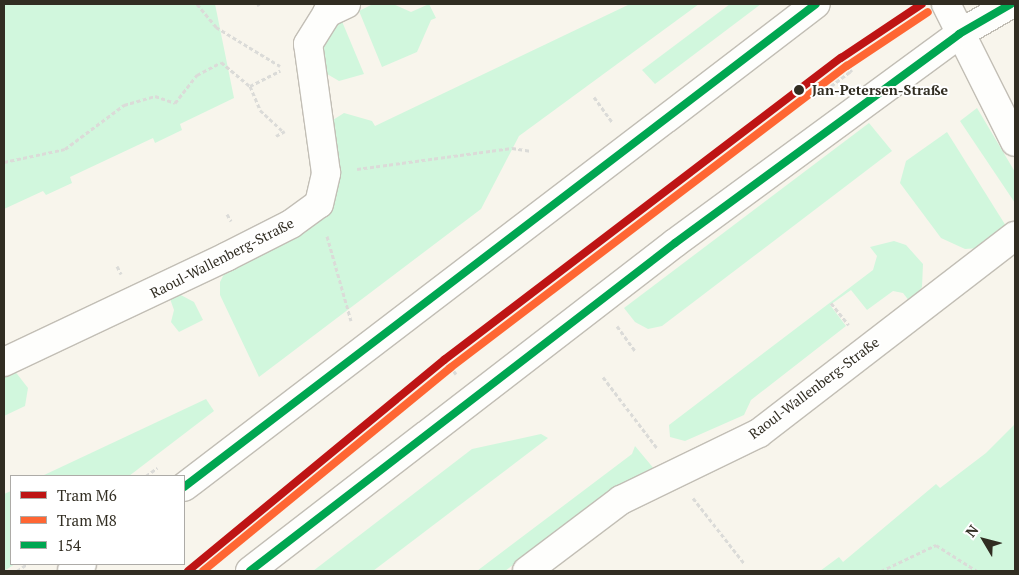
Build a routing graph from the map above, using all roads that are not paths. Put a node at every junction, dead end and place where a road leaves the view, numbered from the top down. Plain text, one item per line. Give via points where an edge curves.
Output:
1 (346, 4) edge
2 (816, 4) edge
3 (946, 4) edge
4 (1011, 4) edge
5 (959, 34) junction
6 (1015, 142) edge
7 (1015, 236) edge
8 (4, 362) edge
9 (185, 486) edge
10 (250, 571) edge
11 (527, 571) edge

1 - 8 main road, Raoul-Wallenberg-Straße via 328,13 308,44 326,173 319,204 291,224 226,257
2 - 9 main road
3 - 5 main road
4 - 5 main road
5 - 6 main road
5 - 10 main road via 676,243
7 - 11 main road, Raoul-Wallenberg-Straße via 759,434 621,500

